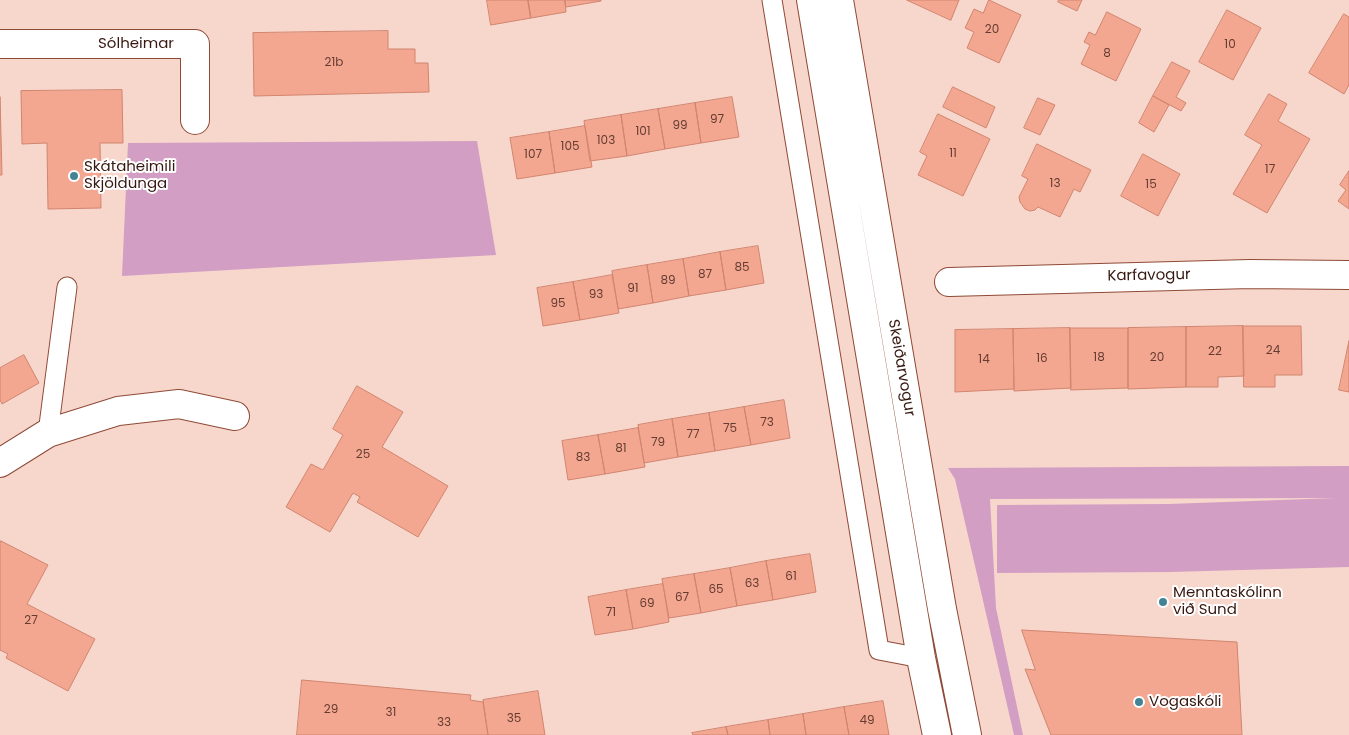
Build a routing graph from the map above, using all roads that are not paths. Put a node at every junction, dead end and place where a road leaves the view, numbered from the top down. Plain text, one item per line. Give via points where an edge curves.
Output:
1 (772, 0) edge
2 (811, 0) edge
3 (839, 0) edge
4 (0, 44) edge
5 (195, 120) dead end
6 (1349, 275) edge
7 (949, 282) dead end
8 (67, 287) dead end
9 (235, 416) dead end
10 (48, 433) junction
11 (0, 463) edge
12 (921, 658) junction
13 (937, 735) edge
14 (967, 735) edge

1 - 12 lane via 880,650
2 - 12 street, Skeiðarvogur
3 - 14 street, Skeiðarvogur via 942,609
4 - 5 street, Sólheimar via 195,44
6 - 7 street, Karfavogur via 1250,274
8 - 10 lane
9 - 10 street via 179,404 118,411
10 - 11 street
12 - 13 street, Skeiðarvogur

